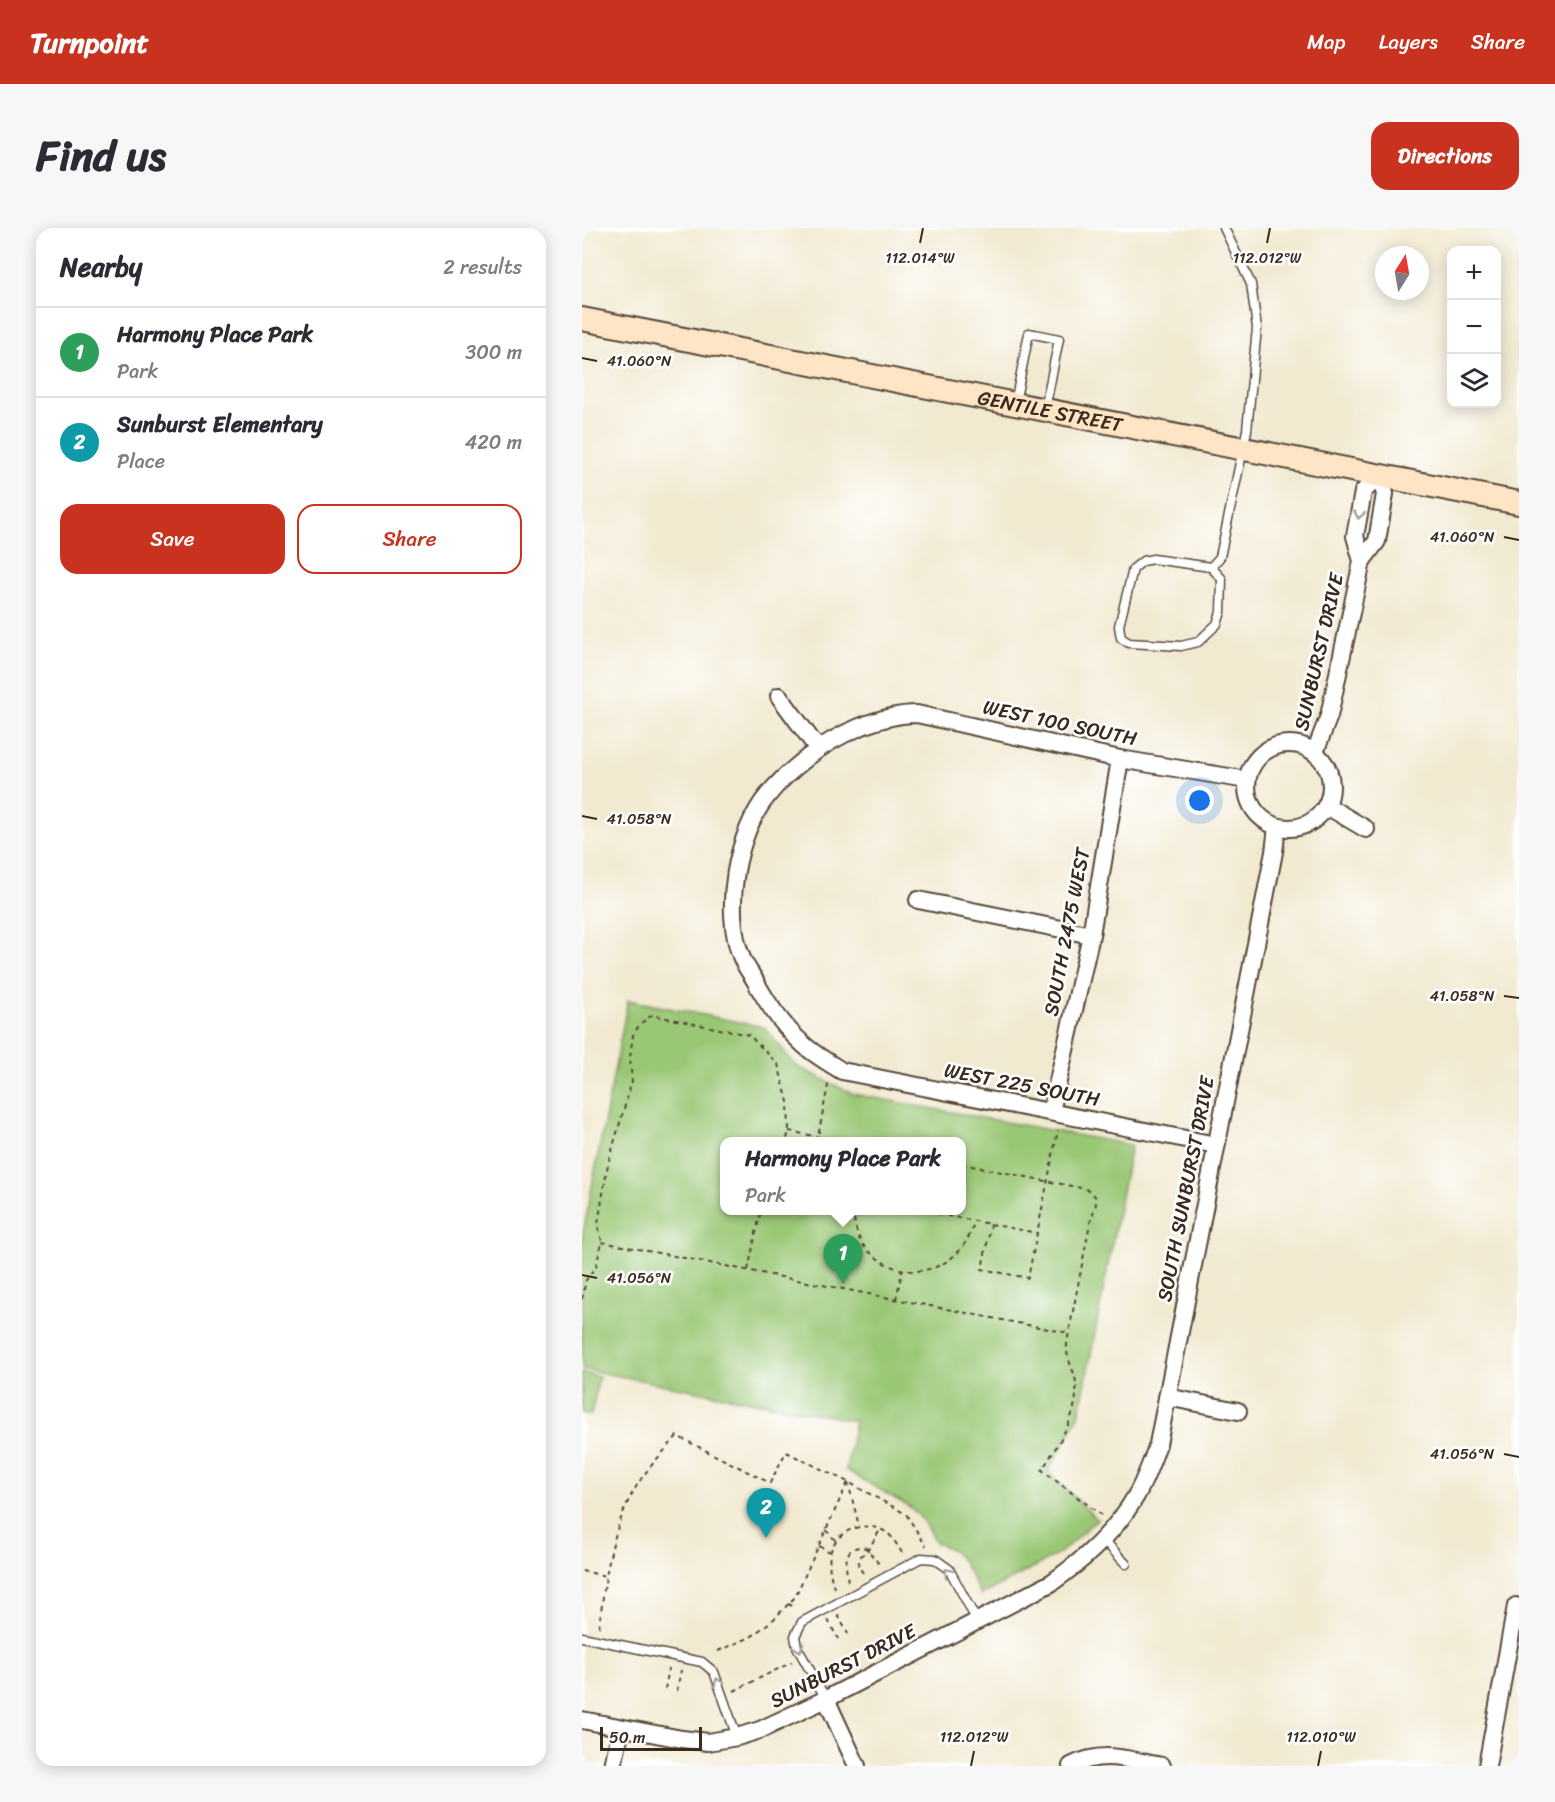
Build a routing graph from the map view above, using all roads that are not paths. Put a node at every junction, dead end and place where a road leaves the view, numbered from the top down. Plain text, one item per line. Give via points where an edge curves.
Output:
1 (1224, 228) edge
2 (582, 319) edge
3 (1015, 404) junction
4 (1044, 410) junction
5 (1243, 448) junction
6 (1378, 475) junction
7 (1519, 503) edge
8 (1211, 567) junction
9 (779, 696) dead end
10 (818, 749) junction
11 (1315, 752) junction
12 (1120, 759) junction
13 (1247, 780) junction
14 (1327, 806) junction
15 (1277, 827) junction
16 (1366, 829) dead end
17 (918, 900) dead end
18 (1091, 935) junction
19 (1051, 1112) junction
20 (1216, 1144) junction
21 (1167, 1397) junction
22 (1238, 1411) dead end
23 (1101, 1542) junction
24 (1126, 1564) dead end
25 (1516, 1606) dead end
26 (977, 1622) junction
27 (1516, 1632) edge
28 (582, 1637) edge
29 (826, 1699) junction
30 (582, 1720) edge
31 (621, 1728) junction
32 (737, 1737) junction
33 (613, 1766) edge
34 (857, 1766) edge
35 (1071, 1766) edge
36 (1162, 1766) edge
37 (1487, 1766) edge

1 - 5 lane via 1251,284 1257,328
2 - 3 main road, GENTILE STREET
3 - 4 main road, GENTILE STREET
3 - 4 lane via 1029,333 1059,339
4 - 5 main road, GENTILE STREET
5 - 6 main road, GENTILE STREET
5 - 8 lane via 1220,557
6 - 7 main road, GENTILE STREET
6 - 11 street, SUNBURST DRIVE via 1385,494 1377,541 1362,561 1329,716
8 - 8 lane via 1143,561 1133,569 1119,626 1121,638 1129,643 1181,646 1198,642 1217,624 1221,612 1222,579
9 - 10 street
10 - 12 street, WEST 100 SOUTH via 866,726 917,714
10 - 19 street, WEST 225 SOUTH via 793,769 758,809 735,878 732,918 741,957 764,996 790,1032 842,1071
11 - 13 street via 1287,744 1273,747 1261,754
11 - 14 street via 1332,783
12 - 13 street, WEST 100 SOUTH
12 - 18 street, SOUTH 2475 WEST
13 - 15 street via 1250,803
14 - 15 street via 1318,818 1305,825
14 - 16 street
15 - 20 street, SOUTH SUNBURST DRIVE
17 - 18 street
18 - 19 street, SOUTH 2475 WEST
19 - 20 street, WEST 225 SOUTH
20 - 21 street, SOUTH SUNBURST DRIVE
21 - 22 street
21 - 23 street, SOUTH SUNBURST DRIVE via 1158,1444 1137,1495
23 - 24 lane
23 - 26 street, SUNBURST DRIVE via 1051,1583
25 - 27 street
26 - 29 street, SUNBURST DRIVE
26 -> 29 lane via 949,1569 935,1559 921,1558 802,1622 795,1636 797,1647
27 - 37 street
32 -> 28 lane via 714,1672 702,1662
29 - 32 street, SUNBURST DRIVE
29 - 34 street
30 - 31 street, SUNBURST DRIVE
31 - 32 street, SUNBURST DRIVE via 708,1742
31 - 33 street
35 - 36 street via 1087,1758 1108,1756

